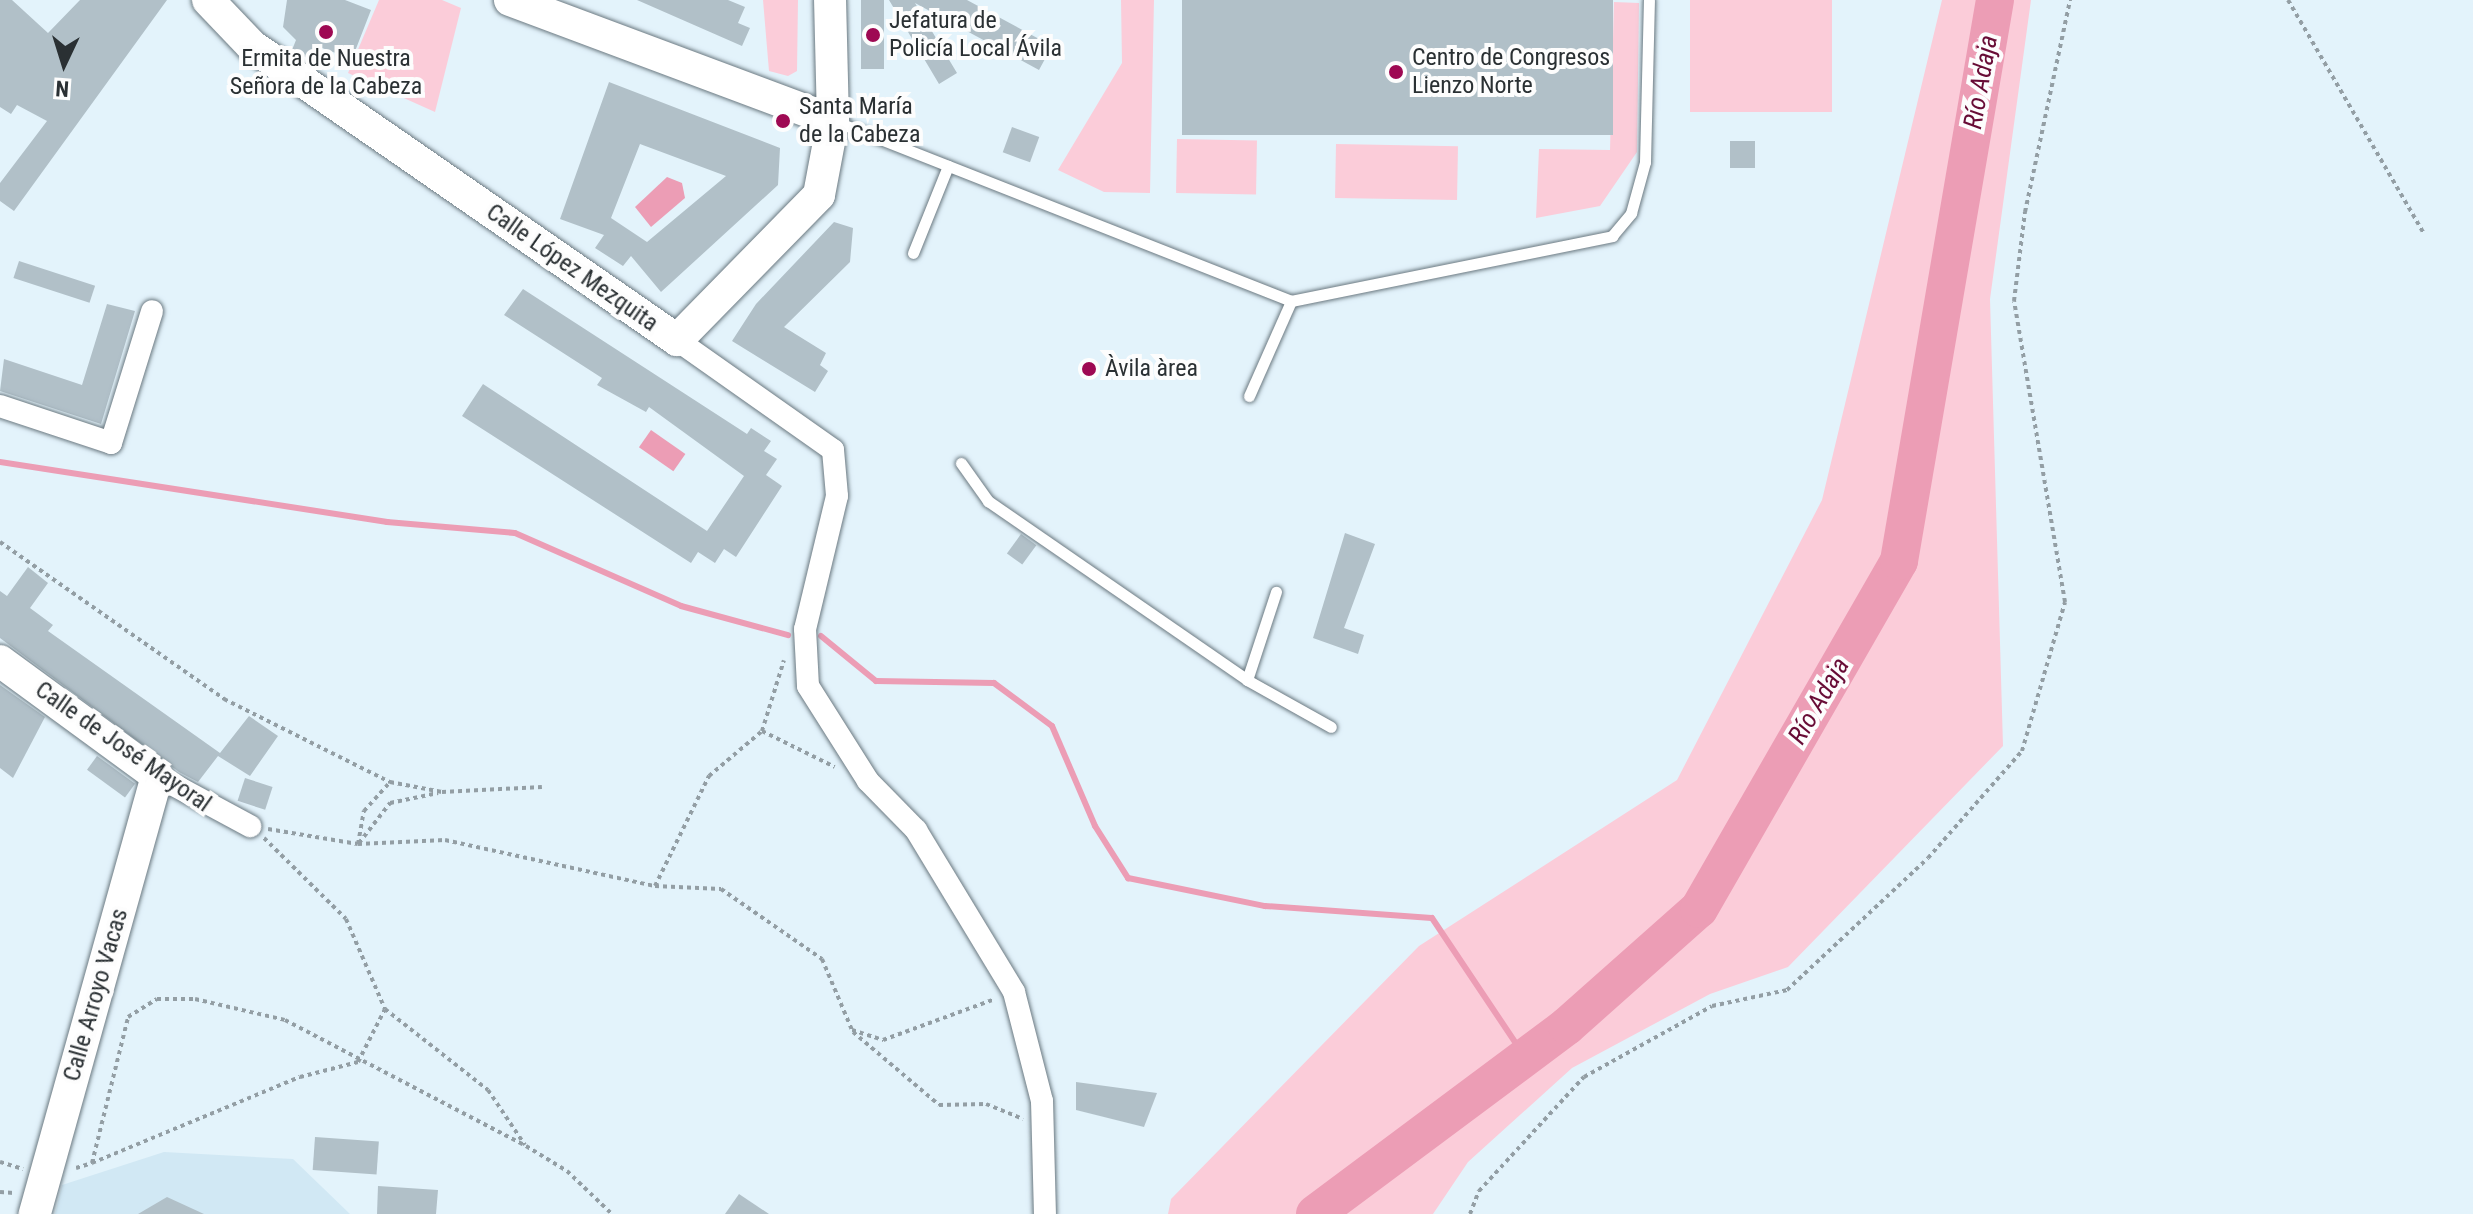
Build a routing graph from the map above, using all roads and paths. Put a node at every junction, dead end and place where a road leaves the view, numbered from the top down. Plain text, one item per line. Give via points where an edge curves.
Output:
1 (208, 0) edge
2 (510, 0) edge
3 (830, 0) edge
4 (1649, 0) edge
5 (2070, 0) edge
6 (2288, 0) edge
7 (556, 8) edge
8 (833, 121) junction
9 (948, 166) junction
10 (2424, 234) dead end
11 (913, 253) dead end
12 (1291, 301) junction
13 (152, 311) dead end
14 (677, 340) junction
15 (1249, 396) dead end
16 (0, 406) edge
17 (961, 463) dead end
18 (0, 542) edge
19 (1276, 592) dead end
20 (805, 629) junction
21 (0, 661) edge
22 (1247, 680) junction
23 (1331, 727) dead end
24 (762, 731) junction
25 (157, 776) junction
26 (868, 781) junction
27 (390, 782) junction
28 (542, 787) dead end
29 (442, 792) junction
30 (250, 826) junction
31 (358, 844) junction
32 (655, 886) junction
33 (1014, 992) junction
34 (385, 1009) junction
35 (852, 1030) junction
36 (358, 1062) junction
37 (1043, 1124) junction
38 (526, 1146) junction
39 (0, 1162) edge
40 (92, 1163) junction
41 (45, 1178) junction
42 (35, 1214) edge
43 (612, 1214) edge
44 (1045, 1214) edge
45 (1470, 1214) edge

1 - 14 street, Calle López Mezquita via 252,46
2 - 7 street
3 - 8 street
4 - 12 lane via 1645,162 1631,213 1612,236
5 - 45 path via 2025,212 2014,301 2065,602 2022,751 1928,858 1787,990 1712,1006 1584,1077 1479,1191
6 - 10 path
7 - 8 street
8 - 9 lane
8 - 14 street via 819,195
9 - 11 lane
9 - 12 lane
12 - 15 lane
13 - 16 street via 111,443
14 - 20 street, Calle López Mezquita via 833,450 837,496 812,581
17 - 22 lane via 988,501
18 - 27 path via 224,699
19 - 22 lane
20 - 24 path via 786,653
20 - 26 street, Calle López Mezquita via 808,686
21 - 25 street, Calle de José Mayoral
22 - 23 lane
24 - 26 path
24 - 32 path via 709,776
25 - 30 street, Calle de José Mayoral
25 - 41 street, Calle Arroyo Vacas
26 - 33 street, Calle López Mezquita via 916,830
27 - 29 path
27 - 31 path via 364,811
28 - 29 path
29 - 31 path via 390,803
30 - 31 path
30 - 34 path via 346,919
31 - 32 path via 445,840
32 - 35 path via 721,889 822,959
33 - 35 path via 883,1040
33 - 37 street, Calle López Mezquita via 1028,1023
34 - 36 path
34 - 38 path via 488,1090
35 - 37 path via 939,1105 986,1104
36 - 38 path
36 - 40 path via 300,1077
36 - 40 path via 285,1020 195,999 157,999 128,1017
37 - 44 street, Calle López Mezquita
38 - 43 path via 567,1171
39 - 41 path
40 - 41 path
41 - 42 street, Calle Arroyo Vacas

